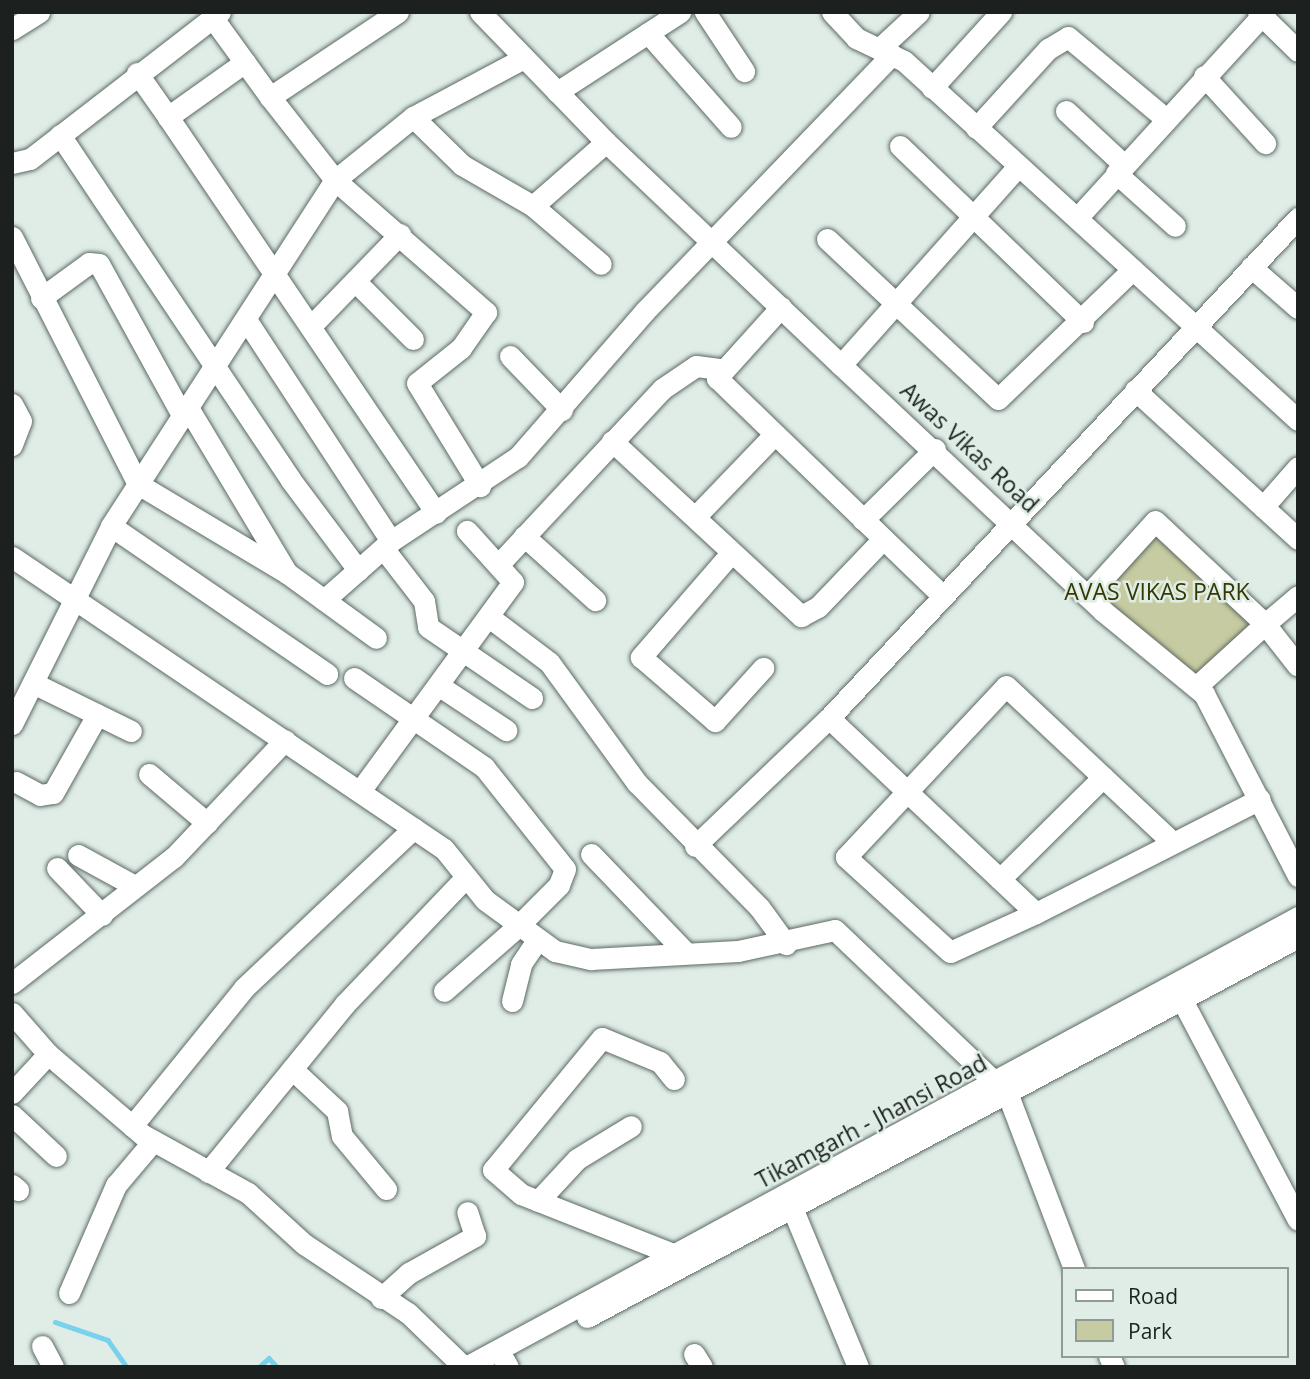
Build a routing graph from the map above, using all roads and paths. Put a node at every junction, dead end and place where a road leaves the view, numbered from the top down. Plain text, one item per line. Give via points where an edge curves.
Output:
1 (39, 12) edge
2 (398, 12) edge
3 (680, 12) edge
4 (705, 12) edge
5 (832, 12) edge
6 (919, 12) edge
7 (1000, 12) edge
8 (1262, 13) edge
9 (216, 15) edge
10 (489, 15) edge
11 (12, 29) edge
12 (648, 33) junction
13 (886, 51) junction
14 (1298, 51) edge
15 (522, 59) junction
16 (245, 62) junction
17 (744, 71) dead end
18 (137, 73) junction
19 (1204, 76) junction
20 (932, 88) junction
21 (557, 92) junction
22 (270, 97) junction
23 (1066, 111) dead end
24 (168, 117) junction
25 (414, 117) junction
26 (1166, 119) junction
27 (731, 127) dead end
28 (976, 128) junction
29 (60, 135) junction
30 (606, 142) junction
31 (1265, 143) dead end
32 (900, 146) dead end
33 (12, 163) edge
34 (1018, 166) junction
35 (1120, 168) junction
36 (335, 180) junction
37 (533, 205) junction
38 (972, 218) junction
39 (1077, 218) junction
40 (1298, 218) edge
41 (1175, 226) dead end
42 (400, 234) junction
43 (12, 237) edge
44 (827, 239) dead end
45 (712, 241) junction
46 (601, 264) dead end
47 (1251, 267) junction
48 (275, 271) junction
49 (1130, 272) junction
50 (355, 281) junction
51 (41, 298) junction
52 (896, 303) junction
53 (780, 307) junction
54 (1298, 308) edge
55 (247, 321) junction
56 (1083, 322) junction
57 (311, 326) junction
58 (1192, 330) junction
59 (413, 339) dead end
60 (510, 356) dead end
61 (217, 365) junction
62 (841, 365) junction
63 (719, 369) junction
64 (1135, 390) junction
65 (12, 404) edge
66 (562, 410) junction
67 (185, 411) junction
68 (1298, 420) edge
69 (775, 433) junction
70 (612, 441) junction
71 (12, 445) edge
72 (935, 449) junction
73 (1298, 467) edge
74 (138, 484) junction
75 (480, 486) junction
76 (1262, 507) junction
77 (436, 513) junction
78 (695, 517) junction
79 (863, 520) junction
80 (1012, 521) junction
81 (111, 526) junction
82 (467, 531) dead end
83 (524, 536) junction
84 (883, 539) junction
85 (1298, 539) edge
86 (387, 545) junction
87 (731, 552) junction
88 (12, 557) edge
89 (498, 565) junction
90 (358, 570) junction
91 (287, 573) junction
92 (73, 595) junction
93 (943, 596) junction
94 (1087, 596) junction
95 (1298, 596) edge
96 (324, 600) junction
97 (595, 600) dead end
98 (489, 617) junction
99 (1265, 624) junction
100 (376, 638) dead end
101 (465, 652) junction
102 (1298, 666) edge
103 (763, 668) dead end
104 (327, 674) dead end
105 (354, 678) dead end
106 (25, 685) edge
107 (438, 685) junction
108 (1196, 687) junction
109 (532, 698) dead end
110 (97, 715) junction
111 (413, 716) junction
112 (829, 718) junction
113 (12, 724) edge
114 (506, 730) dead end
115 (131, 731) dead end
116 (285, 740) junction
117 (149, 774) dead end
118 (1103, 777) junction
119 (16, 782) dead end
120 (360, 791) junction
121 (907, 791) junction
122 (1260, 799) junction
123 (207, 823) junction
124 (414, 828) junction
125 (1174, 843) junction
126 (695, 846) junction
127 (591, 854) dead end
128 (78, 855) dead end
129 (57, 868) dead end
130 (1298, 876) edge
131 (465, 878) junction
132 (1000, 880) junction
133 (133, 885) junction
134 (1036, 913) junction
135 (102, 915) junction
136 (1298, 917) edge
137 (517, 927) junction
138 (1298, 937) edge
139 (538, 939) junction
140 (786, 944) junction
141 (686, 953) junction
142 (12, 983) edge
143 (444, 991) dead end
144 (512, 1001) dead end
145 (1183, 1002) junction
146 (12, 1013) edge
147 (48, 1054) junction
148 (292, 1069) junction
149 (674, 1079) dead end
150 (1002, 1090) junction
151 (12, 1093) edge
152 (12, 1115) edge
153 (132, 1126) junction
154 (631, 1126) dead end
155 (153, 1141) junction
156 (56, 1156) dead end
157 (208, 1172) junction
158 (386, 1189) dead end
159 (538, 1200) junction
160 (793, 1210) junction
161 (467, 1212) dead end
162 (1298, 1220) edge
163 (673, 1254) junction
164 (1073, 1267) edge
165 (650, 1275) junction
166 (69, 1293) dead end
167 (382, 1298) junction
168 (42, 1346) dead end
169 (501, 1365) edge
170 (53, 1367) edge
171 (465, 1367) edge
172 (858, 1367) edge

1 - 11 street
2 - 22 street
3 - 12 street
4 - 17 street
5 - 13 street via 856,38
6 - 13 street
7 - 20 street
8 - 14 street
8 - 19 street
9 - 16 street
9 - 18 street
10 - 15 street, Awas Vikas Road
12 - 21 street
12 - 27 street
13 - 20 street
13 - 45 street
15 - 21 street, Awas Vikas Road
15 - 25 street
16 - 22 street
16 - 24 street
18 - 24 street
18 - 29 street
19 - 26 street
19 - 31 street
20 - 28 street
21 - 30 street, Awas Vikas Road
22 - 36 street
23 - 35 street
24 - 48 street
25 - 36 street
25 - 37 street via 456,161
26 - 28 street via 1069,37 1048,49
26 - 35 street
28 - 34 street
29 - 33 street via 30,159
29 - 61 street
30 - 37 street
30 - 45 street, Awas Vikas Road
32 - 38 street
34 - 38 street
34 - 39 street
35 - 39 street
35 - 41 street
36 - 42 street
36 - 48 street
37 - 46 street
38 - 52 street
38 - 56 street
39 - 49 street
40 - 47 street
42 - 50 street
42 - 75 street via 486,312 461,348 417,383
43 - 51 street
44 - 52 street
45 - 53 street, Awas Vikas Road
45 - 66 street
47 - 54 street
47 - 58 street
48 - 55 street
48 - 57 street
49 - 56 street
49 - 58 street
50 - 57 street
50 - 59 street
51 - 67 street via 89,263 99,264
51 - 74 street
52 - 56 street via 998,399
52 - 62 street
53 - 62 street, Awas Vikas Road
53 - 63 street
55 - 61 street
55 - 86 street
57 - 77 street
58 - 64 street
58 - 68 street
60 - 66 street
61 - 67 street
61 - 90 street via 289,480
62 - 72 street, Awas Vikas Road
63 - 69 street via 723,387
63 - 70 street via 687,370
64 - 76 street
64 - 80 street
65 - 71 street via 22,421
66 - 75 street
67 - 74 street
67 - 91 street
69 - 78 street
69 - 79 street
70 - 78 street
70 - 83 street
72 - 79 street
72 - 80 street, Awas Vikas Road
73 - 76 street
74 - 81 street
74 - 91 street
75 - 77 street
76 - 85 street
77 - 86 street
78 - 87 street
79 - 84 street
80 - 93 street
80 - 94 street, Awas Vikas Road
81 - 92 street
81 - 104 street
82 - 89 street
83 - 89 street
83 - 97 street
84 - 87 street via 818,607 802,616
84 - 93 street
86 - 90 street
86 - 101 street via 424,601 426,625
87 - 103 street via 641,656 715,721
88 - 92 street
89 - 98 street via 513,582
90 - 96 street
91 - 96 street
92 - 106 street
92 - 116 street
93 - 112 street
94 - 99 street via 1155,521
94 - 108 street, Awas Vikas Road
95 - 99 street
96 - 100 street
98 - 101 street
98 - 126 street via 549,662 575,706
99 - 102 street
99 - 108 street
101 - 107 street
101 - 109 street
105 - 111 street
106 - 110 street
106 - 113 street
107 - 111 street
107 - 114 street
108 - 122 street, Awas Vikas Road
110 - 115 street
110 - 119 street via 54,793 40,795
111 - 120 street
111 - 137 street via 484,767 565,869 558,885
112 - 121 street
112 - 126 street
116 - 120 street
116 - 123 street
117 - 123 street
118 - 121 street via 1006,687
118 - 125 street
118 - 132 street
120 - 124 street
121 - 132 street
121 - 134 street via 846,857 950,952
122 - 125 street
122 - 130 street, Awas Vikas Road
123 - 133 street via 174,857
124 - 131 street via 444,849
124 - 153 street via 244,988
125 - 134 street
126 - 140 street via 759,907
127 - 141 street
128 - 133 street
129 - 135 street
131 - 137 street
131 - 148 street via 378,967
132 - 134 street
133 - 135 street
135 - 142 street
136 - 150 street, Tikamgarh - Jhansi Road
137 - 139 street
137 - 143 street
138 - 145 street
139 - 141 street via 571,958
139 - 144 street via 521,964
140 - 141 street
140 - 150 street via 835,930
145 - 150 street
145 - 162 street
146 - 147 street
147 - 151 street
147 - 153 street
148 - 157 street
148 - 158 street via 337,1111 341,1136
149 - 159 street via 660,1062 617,1042 602,1038 595,1044 493,1170
150 - 160 street
150 - 163 street, Tikamgarh - Jhansi Road
150 - 164 street
152 - 156 street
153 - 155 street
154 - 159 street via 577,1159
155 - 157 street
155 - 166 street via 116,1185
157 - 167 street via 248,1193 304,1244
159 - 163 street
160 - 165 street
160 - 172 street
161 - 167 street via 475,1236 409,1273
163 - 165 street, Tikamgarh - Jhansi Road
165 - 169 street
165 - 171 street, Tikamgarh - Jhansi Road
167 - 171 street via 408,1313
168 - 170 street

